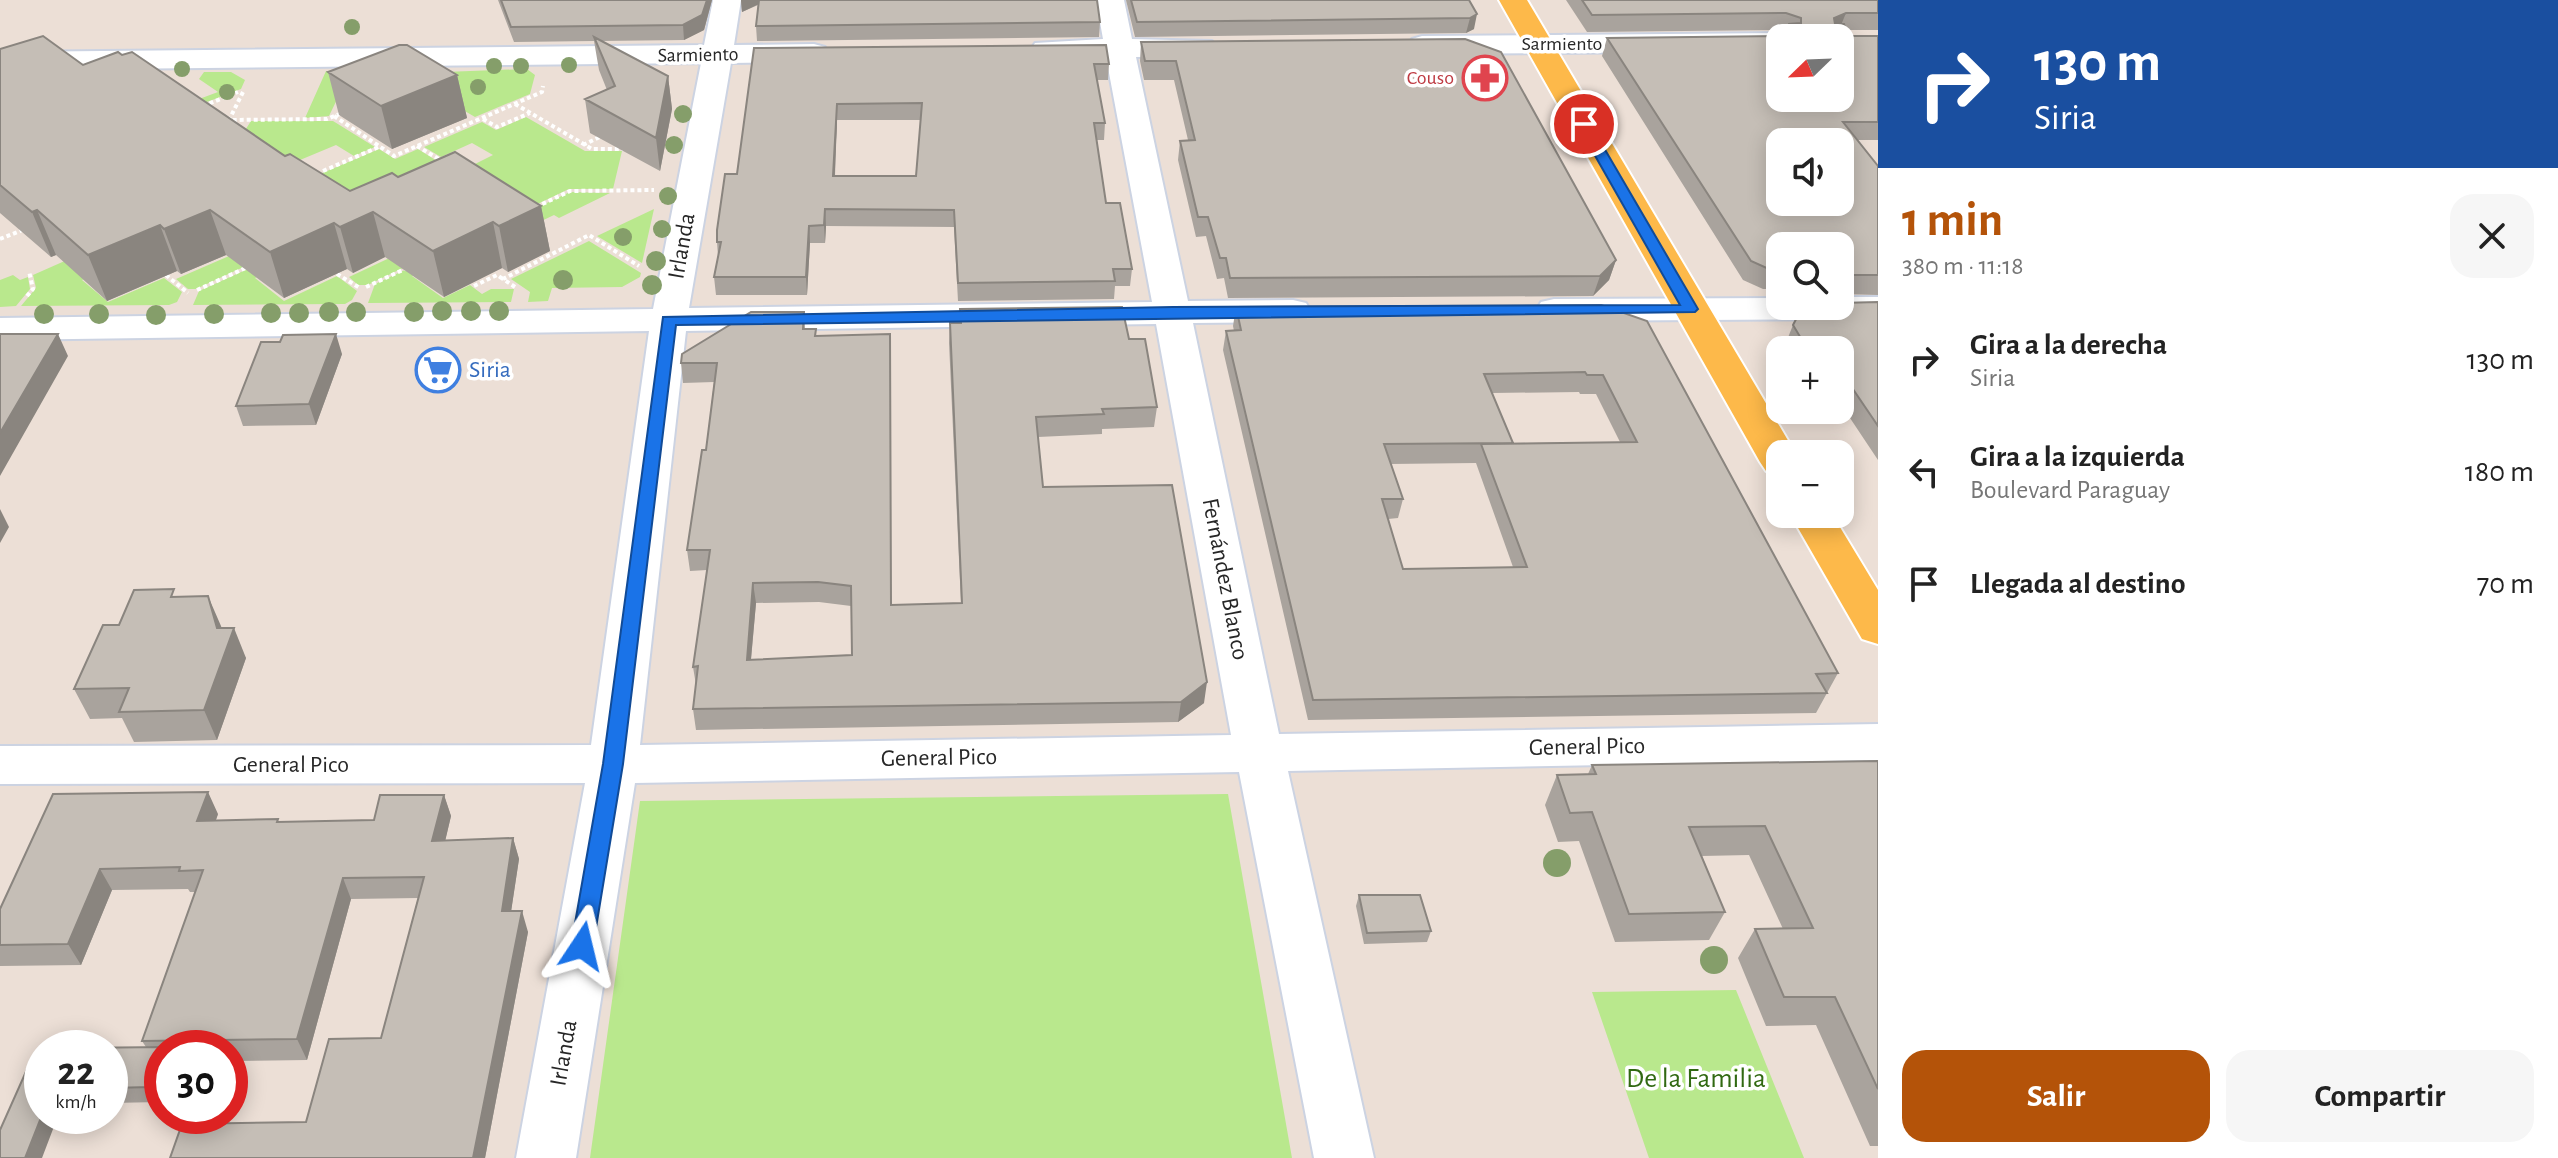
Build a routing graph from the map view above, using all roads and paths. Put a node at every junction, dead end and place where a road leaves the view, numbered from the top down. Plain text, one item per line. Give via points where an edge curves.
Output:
1 (727, 0) edge
2 (1110, 0) edge
3 (1513, 0) edge
4 (1766, 42) edge
5 (1538, 44) junction
6 (1399, 45) edge
7 (1120, 47) junction
8 (1228, 47) edge
9 (1011, 49) edge
10 (840, 52) edge
11 (715, 54) junction
12 (0, 61) edge
13 (545, 79) dead end
14 (515, 104) junction
15 (199, 107) edge
16 (345, 111) edge
17 (463, 113) dead end
18 (530, 113) junction
19 (334, 116) junction
20 (482, 118) junction
21 (249, 119) junction
22 (475, 121) junction
23 (244, 129) edge
24 (611, 132) edge
25 (583, 145) junction
26 (381, 146) junction
27 (417, 146) junction
28 (625, 149) edge
29 (450, 166) edge
30 (323, 171) edge
31 (662, 190) dead end
32 (525, 212) edge
33 (28, 228) edge
34 (0, 239) edge
35 (258, 263) edge
36 (408, 268) edge
37 (647, 271) dead end
38 (337, 274) edge
39 (166, 275) edge
40 (503, 279) junction
41 (474, 286) dead end
42 (365, 288) junction
43 (522, 292) dead end
44 (361, 297) dead end
45 (1878, 308) edge
46 (1690, 309) junction
47 (1518, 310) edge
48 (1330, 311) edge
49 (1173, 312) junction
50 (669, 320) junction
51 (0, 329) edge
52 (1767, 440) edge
53 (1819, 528) edge
54 (1878, 628) edge
55 (1878, 742) edge
56 (1259, 752) junction
57 (613, 764) junction
58 (0, 765) edge
59 (546, 1158) edge
60 (1344, 1158) edge

1 - 11 street, Irlanda
2 - 7 street, Fernández Blanco
3 - 5 main road
4 - 5 street, Sarmiento
5 - 6 street, Sarmiento
5 - 46 main road
7 - 8 street
7 - 9 street
7 - 49 street, Fernández Blanco
10 - 11 street, Sarmiento
11 - 12 street, Sarmiento
11 - 50 street, Irlanda
13 - 14 path via 542,92
14 - 18 path
14 - 20 path
15 - 21 path via 243,90 229,120
16 - 19 path
17 - 22 path
18 - 20 path via 497,127
18 - 25 path
19 - 21 path
19 - 26 path
20 - 22 path
21 - 23 path
22 - 27 path
24 - 25 path
25 - 28 path
26 - 27 path via 394,156
26 - 30 path
27 - 29 path
31 - 32 path via 570,191
33 - 34 path
35 - 39 path via 189,294
36 - 42 path
37 - 40 path via 589,235
38 - 42 path
40 - 41 path via 497,275
40 - 43 path
42 - 44 path
45 - 46 street
46 - 47 street
46 - 52 main road
48 - 49 street
49 - 50 street
49 - 56 street, Fernández Blanco
50 - 51 street
50 - 57 street, Irlanda
53 - 54 main road
55 - 56 street, General Pico
56 - 57 street, General Pico
56 - 60 street, Fernández Blanco
57 - 58 street, General Pico
57 - 59 street, Irlanda

